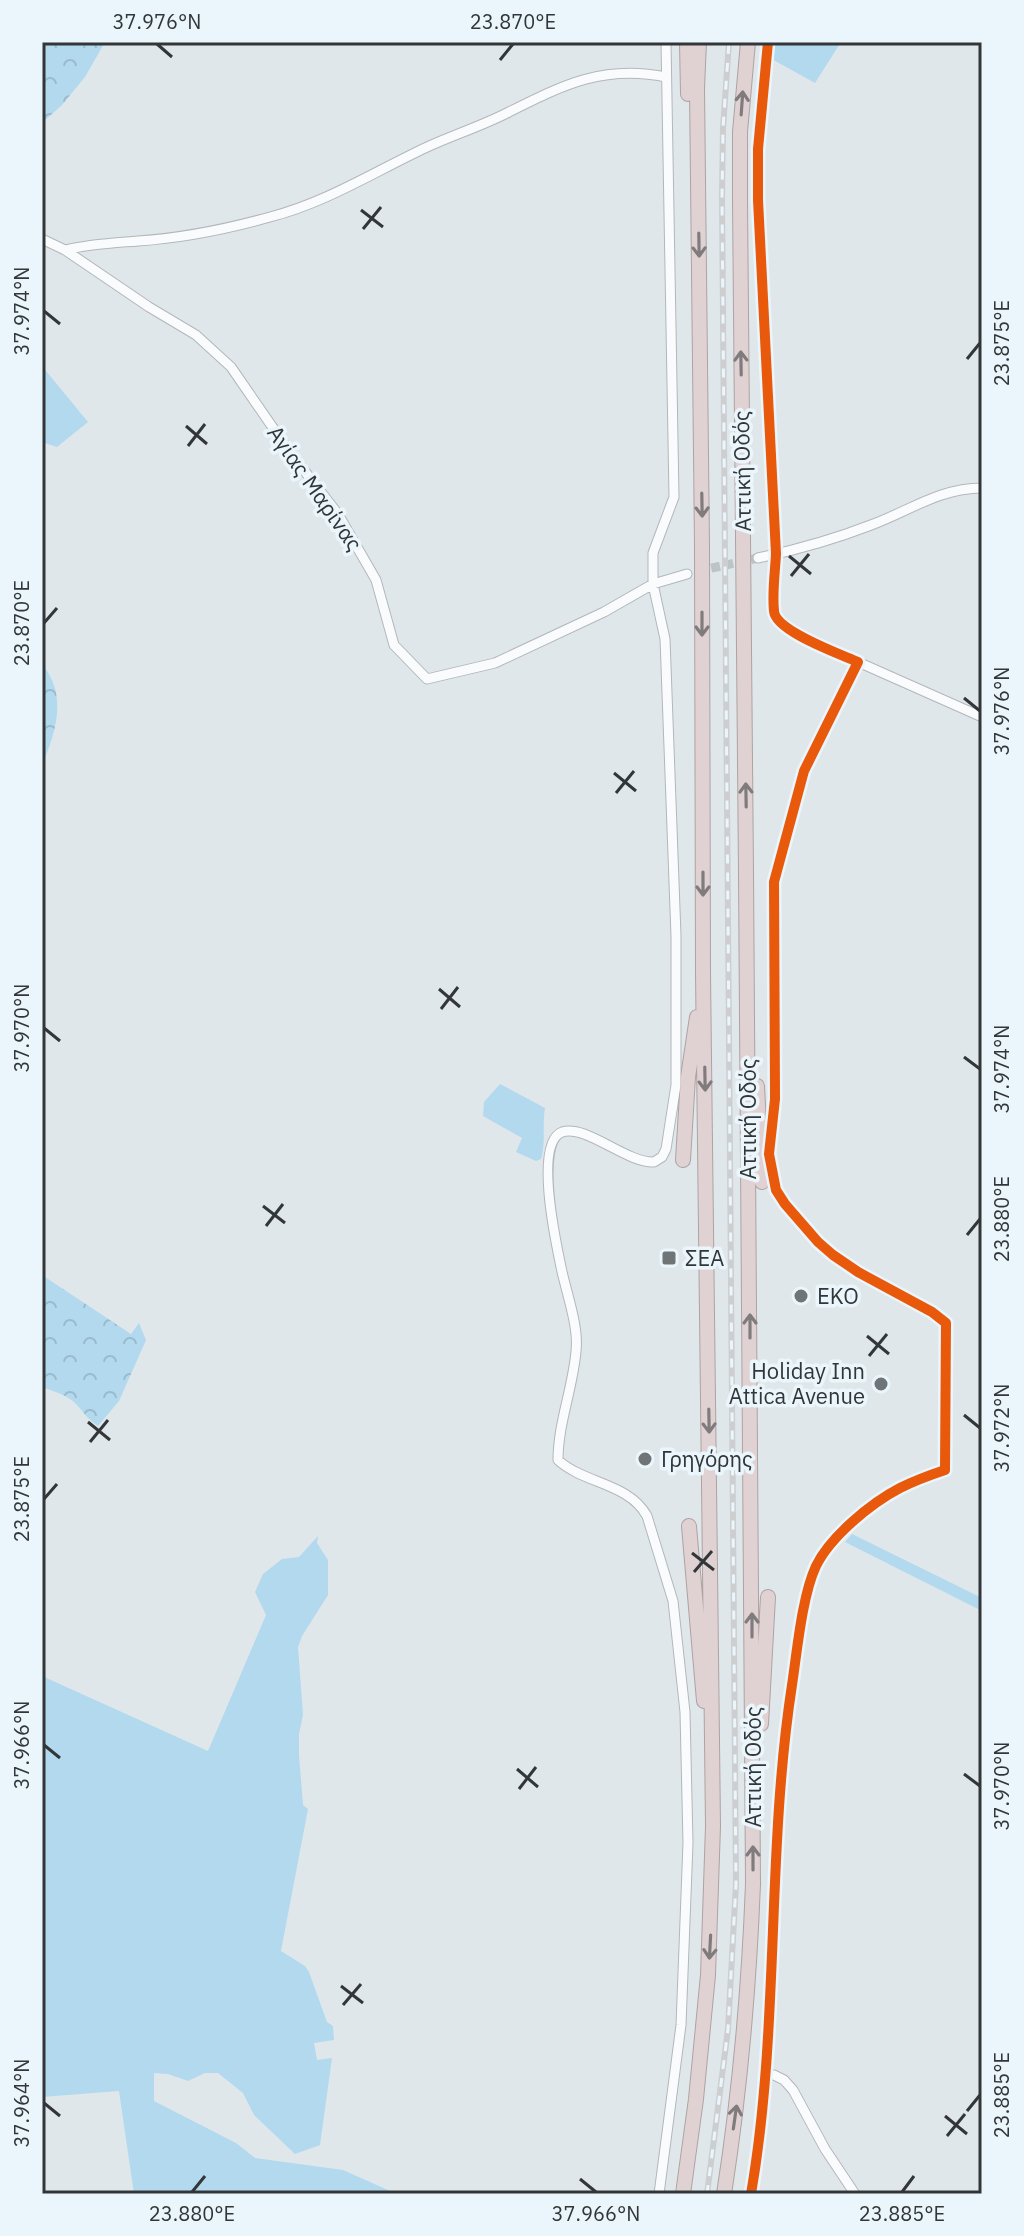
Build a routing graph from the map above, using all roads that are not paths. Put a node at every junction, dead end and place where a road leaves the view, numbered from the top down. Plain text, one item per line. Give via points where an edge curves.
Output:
1 (666, 42) edge
2 (687, 42) edge
3 (699, 42) edge
4 (748, 42) edge
5 (768, 42) edge
6 (666, 77) junction
7 (698, 167) junction
8 (42, 239) edge
9 (65, 250) junction
10 (982, 488) edge
11 (776, 554) junction
12 (758, 558) tunnel mouth
13 (687, 574) tunnel mouth
14 (653, 584) junction
15 (858, 662) junction
16 (982, 717) edge
17 (746, 873) junction
18 (703, 973) junction
19 (683, 1160) dead end
20 (762, 1182) dead end
21 (689, 1526) dead end
22 (768, 1597) dead end
23 (713, 1757) junction
24 (753, 1759) junction
25 (764, 2074) junction
26 (659, 2194) edge
27 (683, 2194) edge
28 (724, 2194) edge
29 (751, 2194) edge
30 (855, 2194) edge

1 - 6 street
2 - 7 highway via 689,137
3 - 7 highway, Αττική Οδός
17 -> 4 highway, Αττική Οδός via 740,132
5 - 11 street via 758,200
6 - 9 street via 617,72 578,82 424,148 321,200 272,217
6 - 14 street via 674,497 653,553
7 -> 18 highway, Αττική Οδός
8 - 9 street, Αγίας Μαρίνας
9 - 14 street, Αγίας Μαρίνας via 196,335 231,367 338,514 376,580 394,645 427,679 495,663
10 - 11 street via 946,492 874,524
11 - 12 street
11 - 15 street via 777,621
13 - 14 street
14 - 26 street via 665,639 671,769 677,1019 670,1128 666,1149 654,1162 570,1131 558,1134 549,1150 550,1215 577,1350 558,1460 631,1497 647,1516 673,1601 685,1712 688,1843 681,2025
15 - 16 street
15 - 25 street via 804,771 774,882 775,1099 769,1154 776,1190 818,1242 946,1323 945,1470 886,1496 827,1549 816,1566 784,1734
17 - 20 highway via 755,941
24 -> 17 highway, Αττική Οδός
18 - 19 highway
18 -> 23 highway, Αττική Οδός
21 - 23 highway
22 - 24 highway via 762,1720
23 -> 27 highway, Αττική Οδός via 708,1975
28 -> 24 highway, Αττική Οδός via 746,2008
25 - 29 street
25 - 30 street via 784,2080 793,2090

